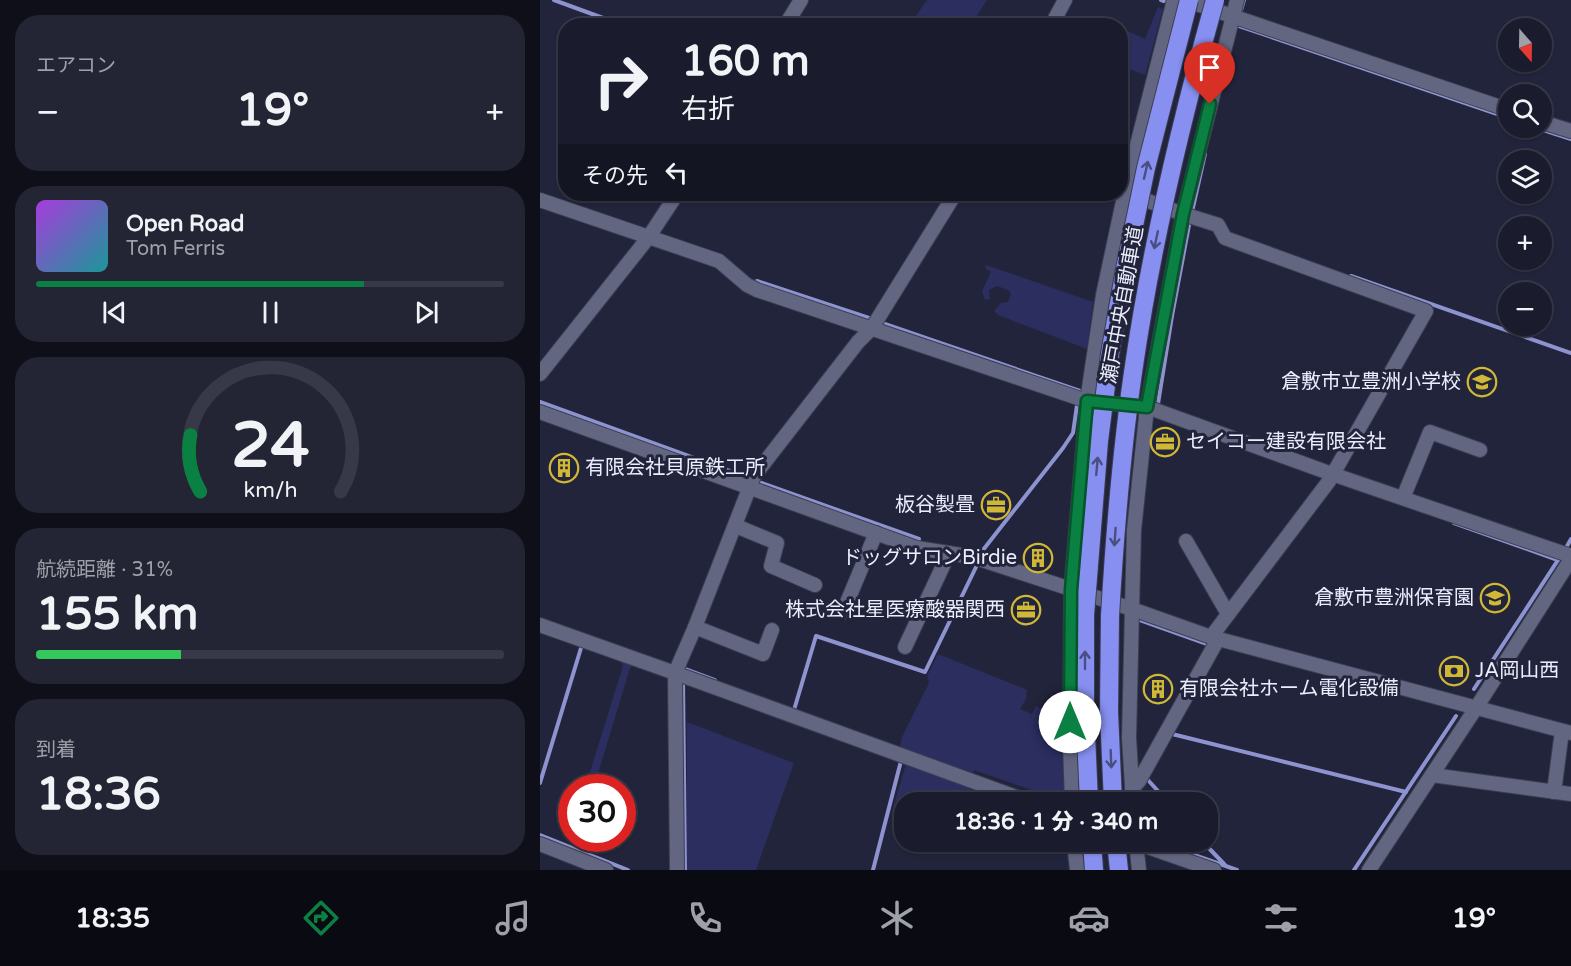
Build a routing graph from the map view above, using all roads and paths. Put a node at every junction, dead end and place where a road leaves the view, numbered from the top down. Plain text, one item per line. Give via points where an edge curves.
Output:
1 (801, 0) edge
2 (1065, 0) edge
3 (1174, 0) edge
4 (1187, 0) edge
5 (1215, 0) edge
6 (1237, 0) edge
7 (1232, 16) junction
8 (790, 18) edge
9 (1055, 18) edge
10 (1498, 106) edge
11 (1552, 125) edge
12 (1571, 131) edge
13 (1128, 172) edge
14 (1128, 193) edge
15 (540, 200) edge
16 (672, 201) edge
17 (951, 201) edge
18 (1121, 201) edge
19 (1183, 214) junction
20 (645, 239) junction
21 (874, 324) junction
22 (540, 374) edge
23 (1087, 401) junction
24 (1147, 407) junction
25 (540, 412) edge
26 (1480, 450) dead end
27 (1333, 477) junction
28 (752, 482) junction
29 (1403, 498) junction
30 (736, 526) junction
31 (876, 533) junction
32 (1186, 541) dead end
33 (949, 553) junction
34 (1569, 565) edge
35 (815, 585) dead end
36 (1071, 590) junction
37 (1132, 609) junction
38 (843, 612) dead end
39 (1228, 614) junction
40 (540, 625) edge
41 (696, 627) junction
42 (772, 630) dead end
43 (1215, 638) junction
44 (905, 647) dead end
45 (680, 672) junction
46 (1476, 708) junction
47 (1566, 732) edge
48 (1432, 774) junction
49 (1002, 792) edge
50 (1072, 792) edge
51 (1089, 792) edge
52 (1113, 792) edge
53 (1133, 792) edge
54 (1135, 792) edge
55 (1554, 792) junction
56 (1571, 794) edge
57 (540, 843) edge
58 (1075, 852) edge
59 (1093, 852) edge
60 (1117, 852) edge
61 (1136, 852) edge
62 (1163, 852) edge
63 (606, 870) edge
64 (677, 870) edge
65 (1077, 870) edge
66 (1094, 870) edge
67 (1119, 870) edge
68 (1139, 870) edge
69 (1214, 870) edge
70 (1370, 870) edge

1 - 8 street
2 - 9 street
3 - 13 street
4 - 7 street
51 -> 4 highway, 瀬戸中央自動車道, bridge via 1085,615 1100,430 1125,269
5 -> 52 highway, 瀬戸中央自動車道, bridge via 1170,174 1135,358 1115,530 1110,616
6 - 7 street
7 - 10 street
7 - 19 street
11 - 12 street
14 - 19 street
15 - 20 street
16 - 20 street
17 - 21 street
18 - 23 street
19 - 24 street
19 - 27 street via 1218,225 1225,238 1426,311
20 - 21 street via 719,261 757,290
20 - 22 street
21 - 23 street
21 - 28 street
23 - 24 street
23 - 36 street
24 - 27 street
24 - 37 street via 1134,530
25 - 28 street
26 - 29 street via 1430,432
27 - 29 street
27 - 39 street
28 - 30 street
28 - 31 street
29 - 34 street
30 - 35 street via 777,543 771,566
30 - 41 street
31 - 33 street via 917,548
31 - 38 street
32 - 39 street
33 - 36 street via 973,557
33 - 44 street
34 - 46 street
36 - 37 street
36 - 50 street
37 - 43 street
37 - 53 street via 1129,738
39 - 43 street
40 - 45 street
41 - 42 street via 763,654
41 - 45 street
43 - 46 street
43 - 54 street
45 - 49 street
45 - 64 street
46 - 47 street
46 - 48 street
47 - 55 street
48 - 55 street
48 - 70 street
55 - 56 street
57 - 63 street
58 - 65 street
59 - 66 highway
60 - 67 highway
61 - 68 street
62 - 69 street

